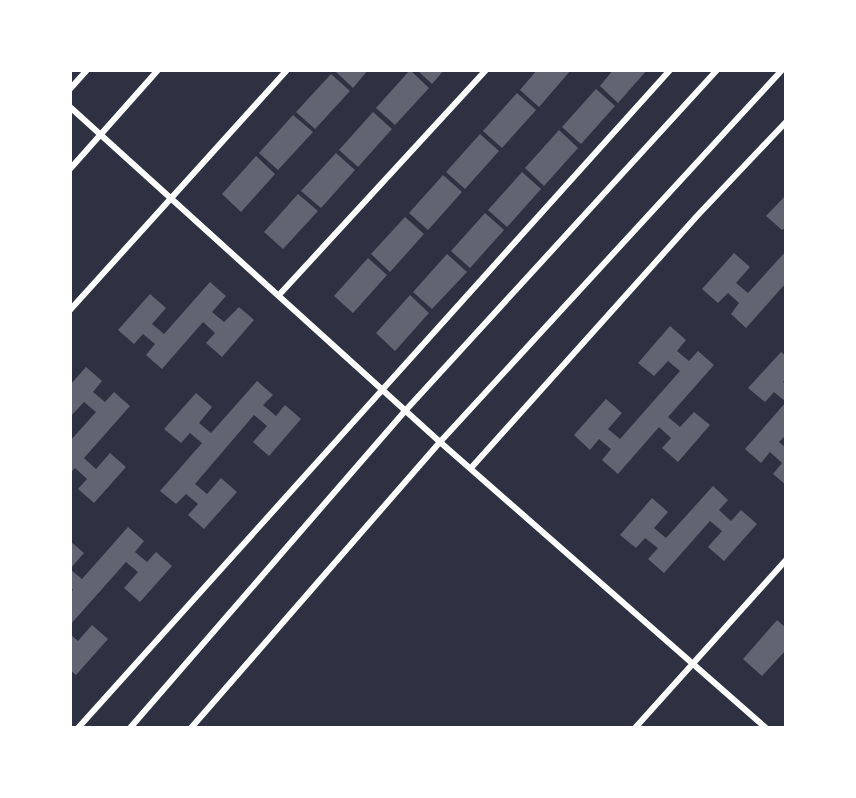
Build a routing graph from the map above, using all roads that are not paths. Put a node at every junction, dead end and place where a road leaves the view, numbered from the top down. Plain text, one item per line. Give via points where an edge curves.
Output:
1 (87, 70) edge
2 (158, 70) edge
3 (287, 70) edge
4 (486, 70) edge
5 (670, 70) edge
6 (717, 70) edge
7 (782, 70) edge
8 (70, 89) edge
9 (70, 107) edge
10 (786, 122) edge
11 (101, 135) junction
12 (70, 169) edge
13 (172, 198) junction
14 (279, 295) junction
15 (70, 310) edge
16 (382, 389) junction
17 (405, 411) junction
18 (440, 442) junction
19 (471, 468) junction
20 (786, 560) edge
21 (693, 663) junction
22 (78, 728) edge
23 (130, 728) edge
24 (191, 728) edge
25 (635, 728) edge
26 (766, 728) edge

1 - 8 street
2 - 11 street
3 - 13 street
4 - 14 street
5 - 16 street
6 - 17 street
7 - 18 street
9 - 11 street
10 - 19 street
11 - 12 street
11 - 13 street
13 - 14 street
13 - 15 street
14 - 16 street
16 - 17 street
16 - 22 street
17 - 18 street
17 - 23 street
18 - 19 street
18 - 24 street
19 - 21 street
20 - 21 street
21 - 25 street
21 - 26 street

